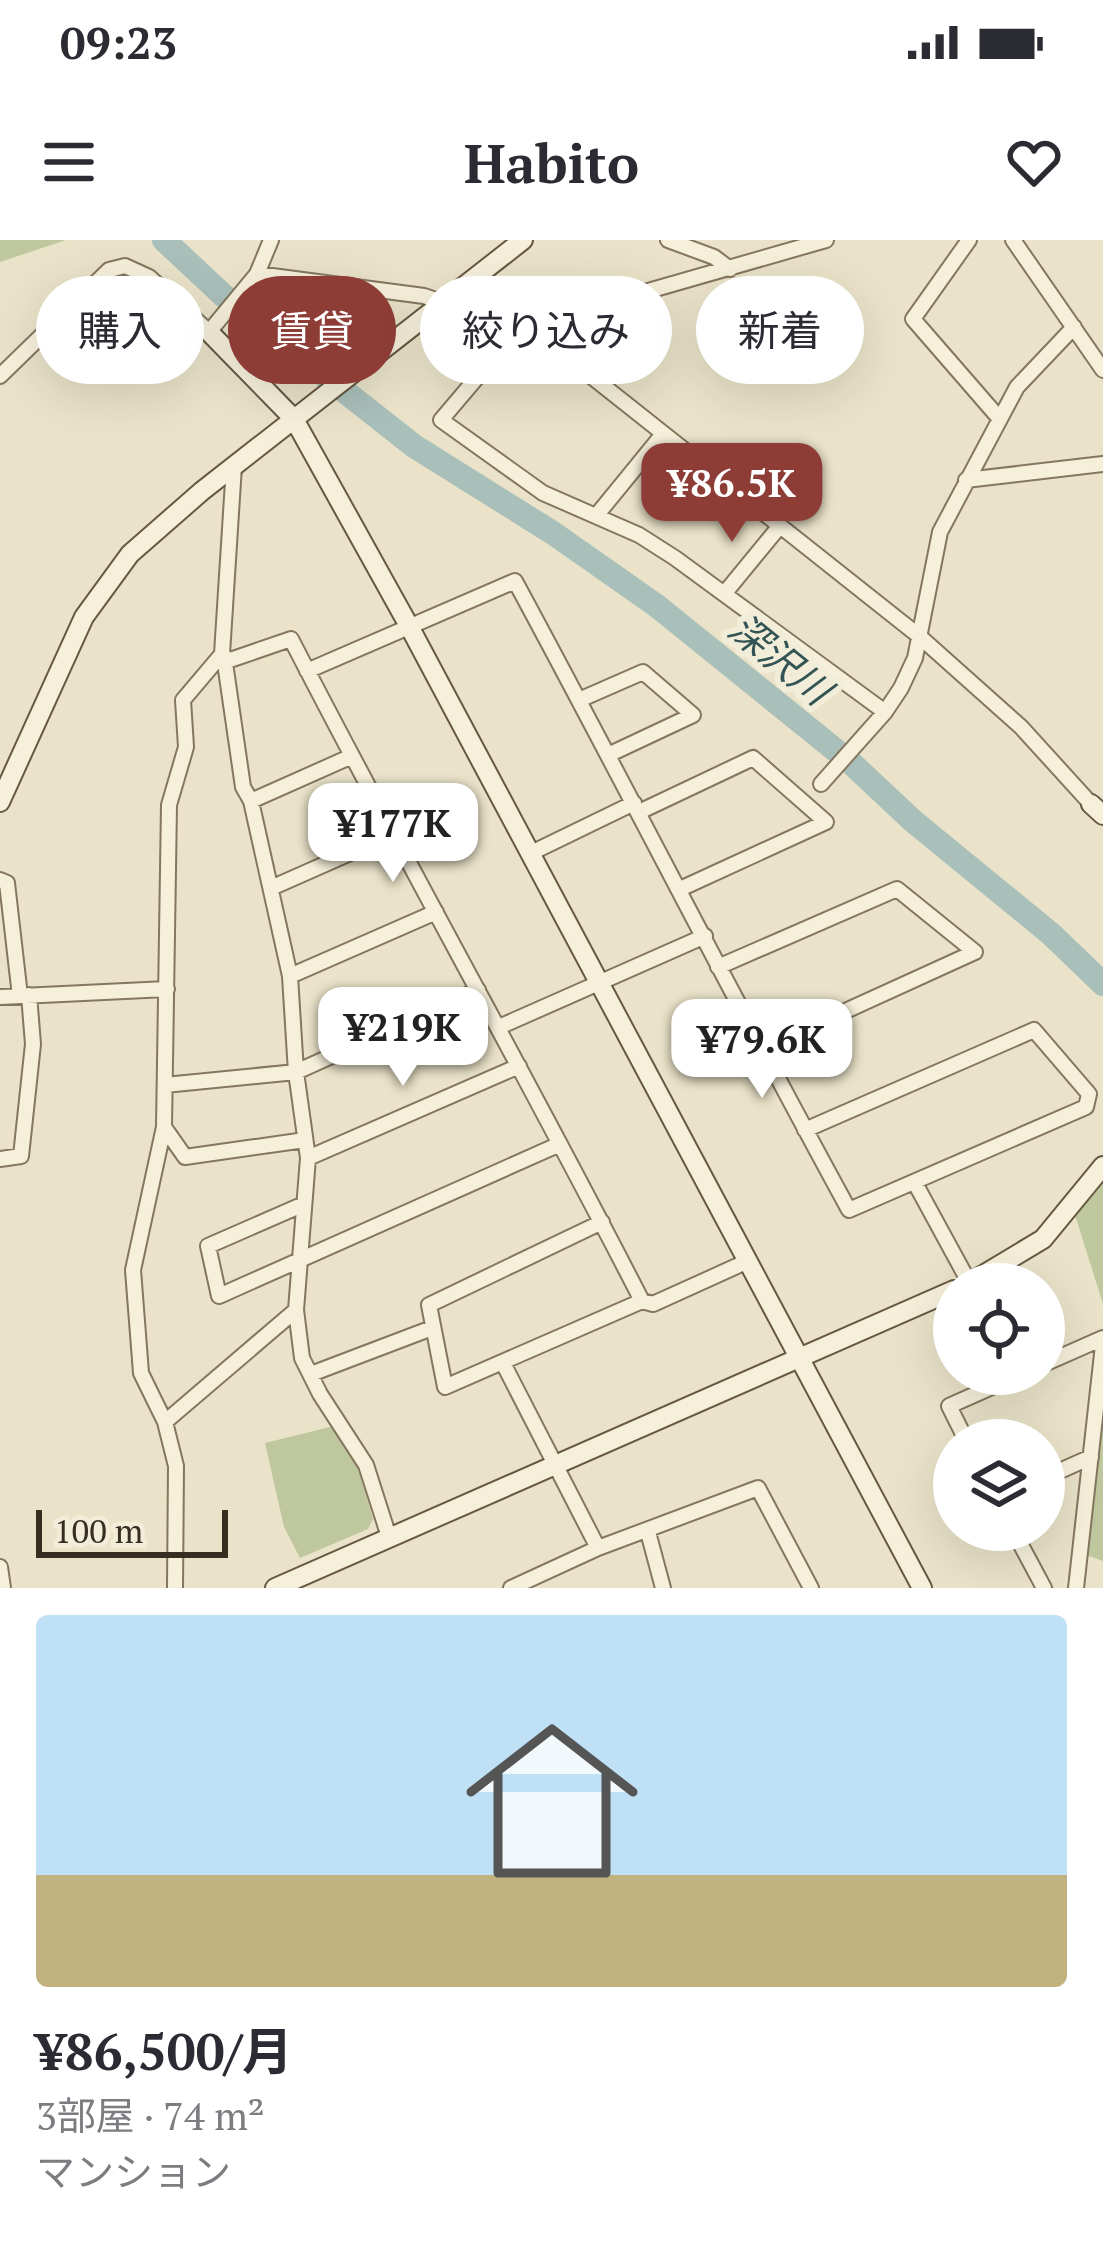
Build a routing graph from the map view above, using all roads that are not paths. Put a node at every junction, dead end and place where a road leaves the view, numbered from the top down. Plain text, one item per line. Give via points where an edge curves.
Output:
1 (271, 240) edge
2 (523, 240) edge
3 (668, 240) edge
4 (826, 240) edge
5 (969, 240) edge
6 (1013, 240) edge
7 (730, 269) junction
8 (257, 274) junction
9 (477, 276) edge
10 (672, 285) edge
11 (420, 295) edge
12 (420, 320) edge
13 (1074, 327) junction
14 (209, 332) junction
15 (1103, 370) edge
16 (0, 376) edge
17 (472, 384) edge
18 (601, 384) edge
19 (999, 418) junction
20 (294, 419) junction
21 (663, 434) junction
22 (1103, 464) edge
23 (234, 466) junction
24 (966, 480) junction
25 (596, 516) junction
26 (778, 527) junction
27 (724, 594) junction
28 (409, 626) junction
29 (919, 636) junction
30 (225, 658) junction
31 (308, 671) junction
32 (579, 700) junction
33 (885, 712) junction
34 (608, 754) junction
35 (352, 756) junction
36 (821, 784) dead end
37 (251, 800) junction
38 (0, 802) edge
39 (636, 807) junction
40 (1097, 809) edge
41 (393, 834) junction
42 (529, 854) junction
43 (0, 880) edge
44 (271, 888) junction
45 (680, 889) junction
46 (436, 912) junction
47 (705, 936) junction
48 (718, 967) junction
49 (290, 976) junction
50 (599, 984) junction
51 (167, 989) junction
52 (478, 990) junction
53 (25, 996) junction
54 (0, 997) edge
55 (499, 1027) junction
56 (762, 1049) junction
57 (519, 1066) junction
58 (296, 1072) junction
59 (165, 1085) junction
60 (164, 1127) junction
61 (805, 1130) junction
62 (305, 1140) junction
63 (560, 1144) junction
64 (308, 1158) junction
65 (0, 1160) edge
66 (1103, 1166) edge
67 (915, 1183) junction
68 (304, 1204) junction
69 (602, 1222) junction
70 (301, 1260) junction
71 (748, 1261) junction
72 (958, 1263) edge
73 (1004, 1263) edge
74 (933, 1299) edge
75 (642, 1301) junction
76 (296, 1310) junction
77 (432, 1328) junction
78 (1103, 1342) edge
79 (798, 1356) junction
80 (1065, 1356) edge
81 (503, 1363) junction
82 (311, 1375) junction
83 (973, 1395) edge
84 (956, 1419) edge
85 (165, 1422) junction
86 (1091, 1457) junction
87 (554, 1464) junction
88 (1065, 1469) edge
89 (648, 1532) junction
90 (388, 1537) junction
91 (598, 1548) junction
92 (1024, 1551) edge
93 (0, 1567) edge
94 (3, 1588) edge
95 (175, 1588) edge
96 (274, 1588) edge
97 (511, 1588) edge
98 (663, 1588) edge
99 (810, 1588) edge
100 (922, 1588) edge
101 (1044, 1588) edge
102 (1076, 1588) edge

1 - 8 street
2 - 9 street
3 - 7 street
4 - 7 street
5 - 19 street via 913,319
6 - 13 street
7 - 10 street
8 - 11 street
8 - 14 street
12 - 20 street
13 - 15 street
13 - 19 street
14 - 16 street via 149,277 125,266 93,284
14 - 20 street
17 - 25 street via 441,420 543,493
18 - 21 street
19 - 24 street
20 - 23 street
20 - 28 street
21 - 25 street
21 - 26 street
22 - 24 street
23 - 30 street
23 - 38 street via 160,524 103,587
24 - 29 street via 940,532
25 - 27 street via 639,535
26 - 27 street
26 - 29 street
27 - 33 street
28 - 31 street
28 - 32 street via 515,581
28 - 42 street
29 - 33 street
29 - 40 street via 1022,727
30 - 31 street via 291,639
30 - 37 street
30 - 51 street via 183,700 186,747 169,805
31 - 35 street
32 - 34 street
32 - 34 street via 643,672 693,715
33 - 36 street
34 - 39 street
35 - 37 street
35 - 41 street
37 - 44 street
39 - 42 street
39 - 45 street
39 - 45 street via 753,758 826,822
41 - 44 street
41 - 46 street
42 - 50 street
43 - 53 street via 7,884
44 - 49 street
45 - 47 street
46 - 49 street
46 - 52 street
47 - 48 street
47 - 50 street
48 - 56 street
48 - 56 street via 897,889 976,952
49 - 58 street
50 - 55 street
50 - 71 street
51 - 53 street
51 - 59 street
52 - 55 street
52 - 58 street
53 - 54 street
53 - 65 street via 33,1044 22,1156
55 - 57 street
56 - 61 street
57 - 63 street
57 - 64 street
58 - 59 street
58 - 62 street
59 - 60 street
60 - 62 street via 185,1157
60 - 85 street via 133,1270 141,1372
61 - 67 street via 849,1210
61 - 67 street via 1034,1030 1089,1094 1086,1107
62 - 64 street
63 - 69 street
63 - 70 street
64 - 68 street
66 - 73 street via 1043,1239
67 - 72 street
68 - 70 street
68 - 70 street via 208,1246 219,1296
69 - 75 street
69 - 77 street via 429,1305
70 - 76 street
71 - 75 street via 652,1304
71 - 79 street
74 - 79 street
75 - 81 street
76 - 82 street
76 - 85 street
77 - 81 street via 445,1388
77 - 82 street
78 - 80 street
78 - 86 street
79 - 87 street
79 - 100 street
81 - 87 street
82 - 90 street via 366,1466
83 - 84 street via 949,1406
85 - 95 street via 176,1466
86 - 88 street
86 - 102 street
87 - 90 street
87 - 91 street
89 - 91 street
89 - 98 street
89 - 99 street via 758,1488
90 - 96 street
91 - 97 street
92 - 101 street
93 - 94 street

